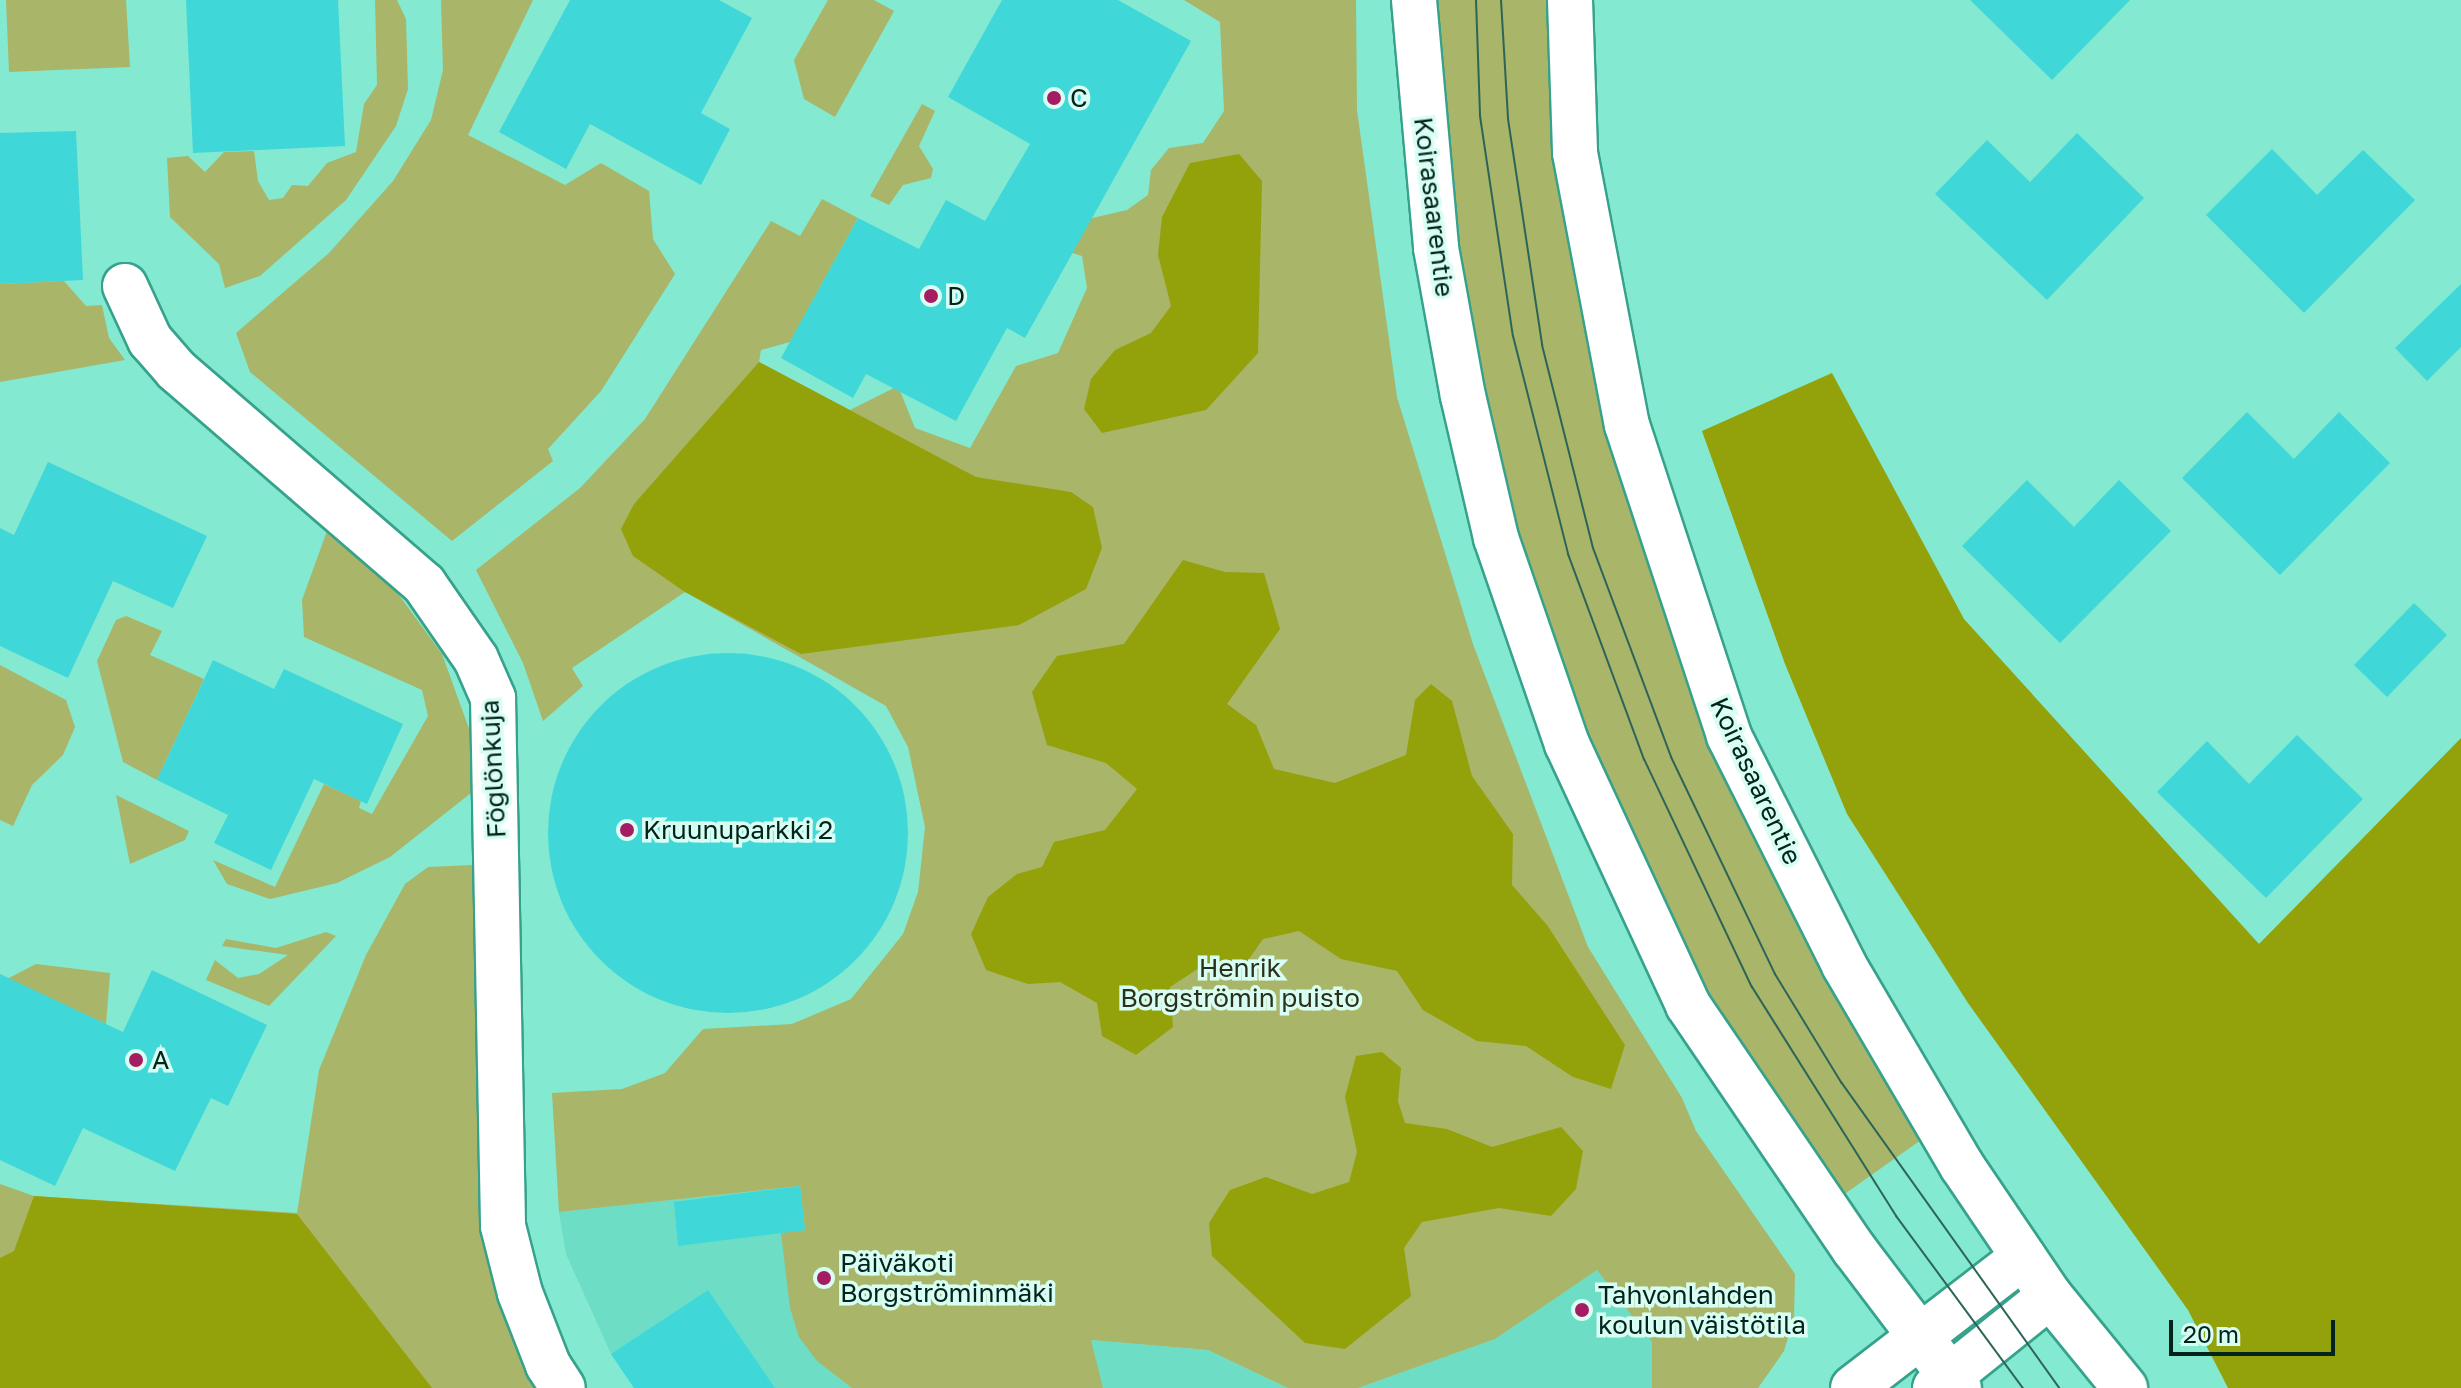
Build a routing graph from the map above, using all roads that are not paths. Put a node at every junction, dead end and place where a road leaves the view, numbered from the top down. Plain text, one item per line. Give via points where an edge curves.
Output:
1 (1414, 0) edge
2 (1570, 0) edge
3 (125, 286) dead end
4 (2023, 1257) junction
5 (2050, 1296) junction
6 (1920, 1336) junction
7 (1948, 1384) edge
8 (563, 1388) edge
9 (1853, 1388) edge
10 (2125, 1388) edge

1 - 6 street, Koirasaarentie via 1436,248 1463,396 1496,538 1567,744 1688,1005
2 - 4 street, Koirasaarentie via 1575,153 1627,425 1729,736 1844,965 1962,1166
3 - 8 street, Föglönkuja via 150,340 176,370 424,584 476,659 493,698 503,1226 531,1322
4 - 5 street, Koirasaarentie
4 - 6 street
5 - 7 street
5 - 10 street, Koirasaarentie
6 - 7 street, Koirasaarentie
6 - 9 street

